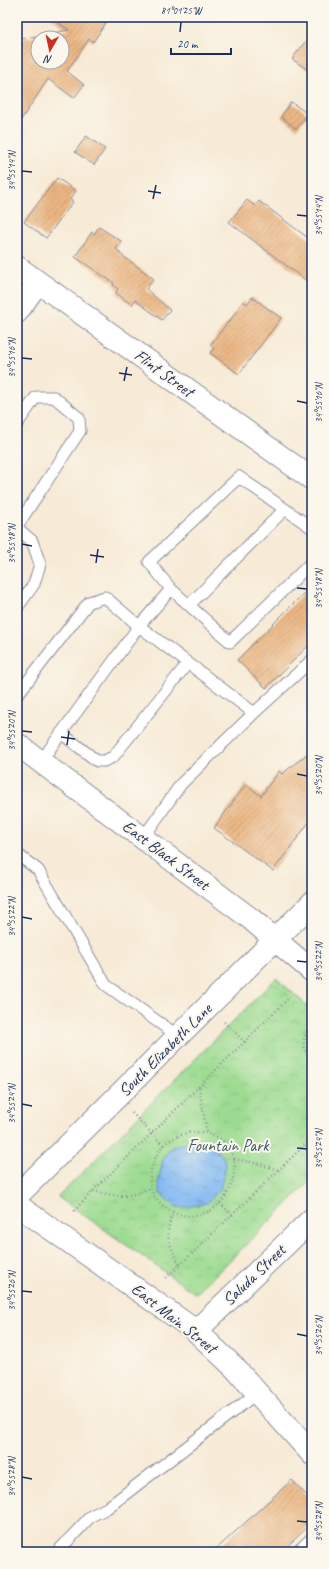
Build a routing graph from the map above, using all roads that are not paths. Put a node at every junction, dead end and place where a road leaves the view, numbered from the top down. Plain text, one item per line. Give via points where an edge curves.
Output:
1 (17, 267) edge
2 (38, 282) junction
3 (17, 312) edge
4 (17, 424) edge
5 (312, 479) edge
6 (285, 509) junction
7 (17, 527) edge
8 (312, 528) edge
9 (312, 562) edge
10 (171, 589) junction
11 (189, 605) junction
12 (17, 608) edge
13 (139, 626) junction
14 (312, 660) edge
15 (188, 663) junction
16 (17, 695) edge
17 (254, 713) junction
18 (61, 732) junction
19 (19, 748) edge
20 (41, 760) junction
21 (142, 838) junction
22 (17, 854) edge
23 (312, 903) edge
24 (275, 940) junction
25 (312, 971) edge
26 (178, 1036) junction
27 (17, 1196) edge
28 (17, 1204) edge
29 (312, 1219) edge
30 (196, 1331) junction
31 (257, 1393) junction
32 (312, 1454) edge
33 (312, 1538) edge
34 (61, 1548) dead end
35 (297, 1552) edge

1 - 2 street, Flint Street
2 - 3 street
2 - 5 street, Flint Street
4 - 7 lane via 36,397 54,397 79,418 80,431
6 - 8 lane
6 - 10 lane via 239,477 149,562
6 - 11 lane
7 - 12 lane via 32,541 40,564 34,584
9 - 11 lane via 230,642
10 - 11 lane
10 - 13 lane
13 - 15 lane
13 - 16 lane via 105,597 89,602
13 - 18 lane
14 - 17 lane
15 - 17 lane
15 - 18 lane via 113,757 104,762 97,761
17 - 21 lane via 182,784
18 - 20 lane
19 - 20 street, East Black Street
20 - 21 street, East Black Street
21 - 24 street, East Black Street via 251,919
22 - 26 lane via 38,870 106,985
23 - 24 street, South Elizabeth Lane
24 - 25 street, East Black Street
24 - 26 street, South Elizabeth Lane
26 - 27 street, South Elizabeth Lane
28 - 30 street, East Main Street
29 - 30 street, Saluda Street
30 - 31 street, East Main Street
31 - 32 street, East Main Street
31 - 34 lane via 107,1508 91,1516
33 - 35 lane

